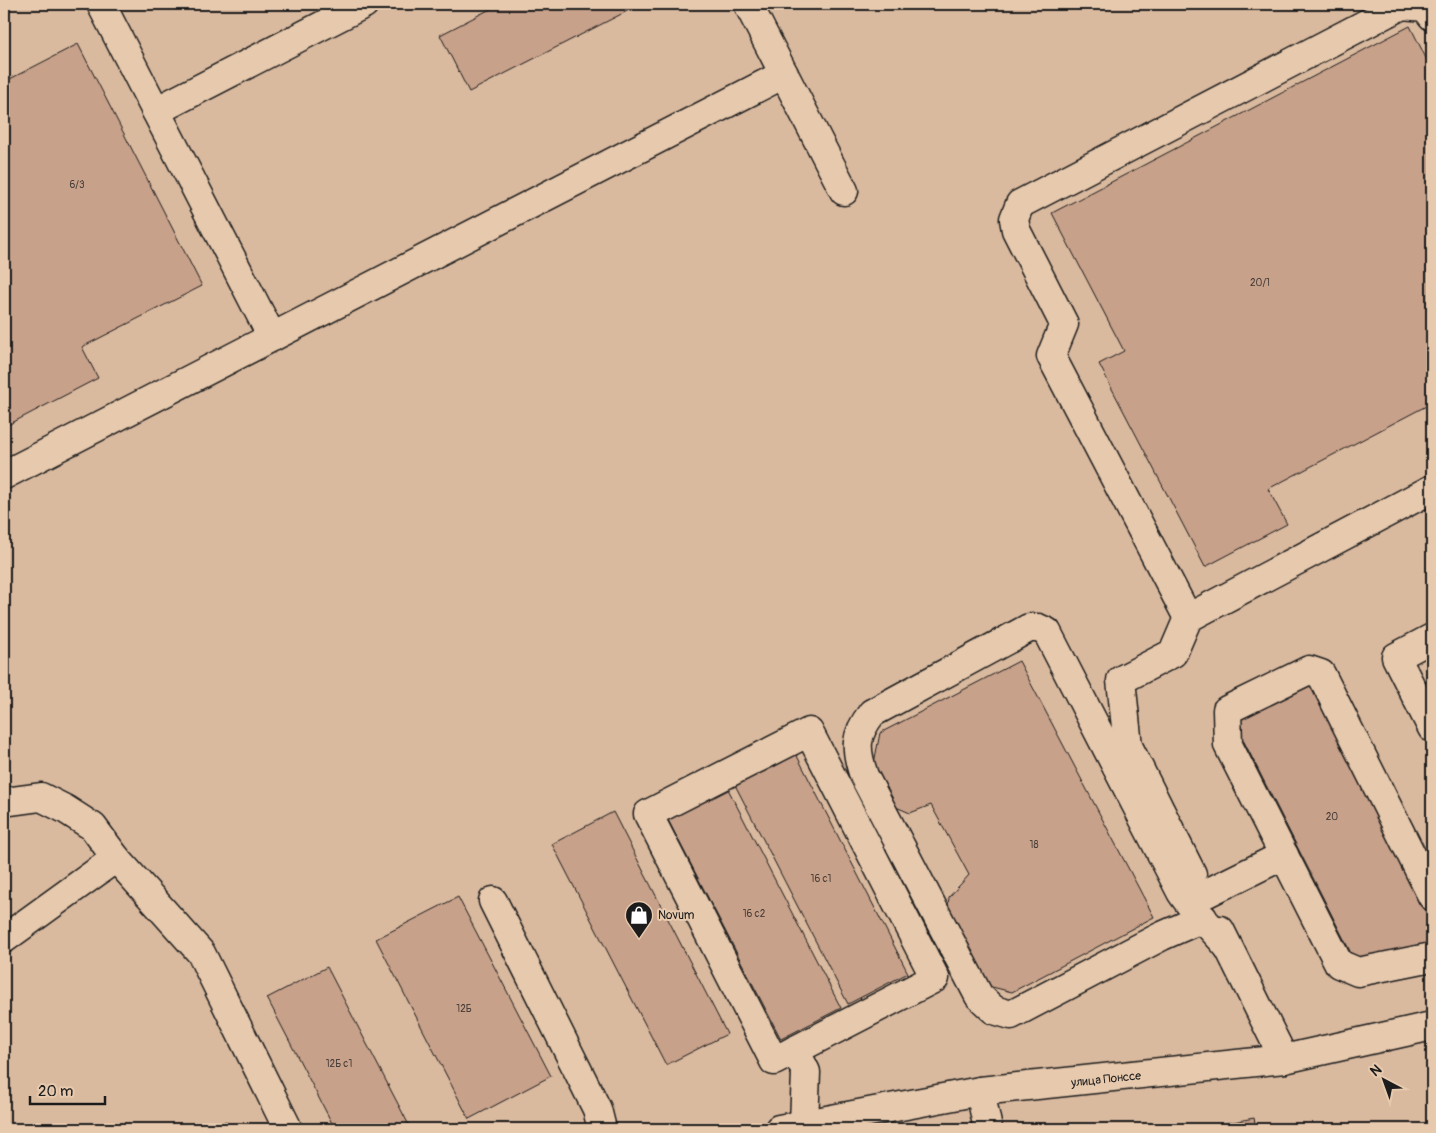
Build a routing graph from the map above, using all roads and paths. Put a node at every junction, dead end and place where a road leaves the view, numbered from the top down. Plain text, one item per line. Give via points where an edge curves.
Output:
1 (101, 4) edge
2 (364, 4) edge
3 (748, 4) edge
4 (1432, 16) edge
5 (784, 74) junction
6 (156, 111) junction
7 (844, 192) dead end
8 (272, 337) junction
9 (4, 475) edge
10 (1432, 489) edge
11 (1188, 618) junction
12 (1432, 638) edge
13 (1432, 728) edge
14 (4, 802) edge
15 (1284, 855) junction
16 (116, 858) junction
17 (1432, 896) edge
18 (493, 901) dead end
19 (1203, 906) junction
20 (4, 939) edge
21 (1432, 957) edge
22 (1432, 1026) edge
23 (795, 1050) junction
24 (1284, 1059) junction
25 (980, 1091) junction
26 (792, 1126) edge
27 (288, 1129) edge
28 (602, 1129) edge
29 (988, 1129) edge

1 - 6 street
2 - 6 street
3 - 5 street
4 - 11 street via 1424,7 1402,6 1020,204 1014,219 1016,230 1064,324 1052,356
5 - 7 street
5 - 8 street
6 - 8 street
8 - 9 street
10 - 11 street
11 - 19 street via 1173,653 1121,680 1128,746
12 - 13 street via 1396,657
14 - 16 street via 41,797 65,809 94,828
15 - 17 street via 1228,745 1227,710 1309,670 1321,674
15 - 19 street
15 - 21 street via 1340,964 1358,972
16 - 20 street
16 - 27 street via 200,953
18 - 28 street via 597,1109
19 - 19 street via 1192,908 1181,892 1047,632 1029,628 872,713 862,726 857,754 864,776 978,996 994,1010 1012,1015 1162,936
19 - 24 street via 1228,947
22 - 24 street, улица Понссе
23 - 23 street via 774,1060 648,814 809,732 936,978
23 - 26 street via 806,1072
24 - 25 street, улица Понссе
25 - 26 street, улица Понссе
25 - 29 street

